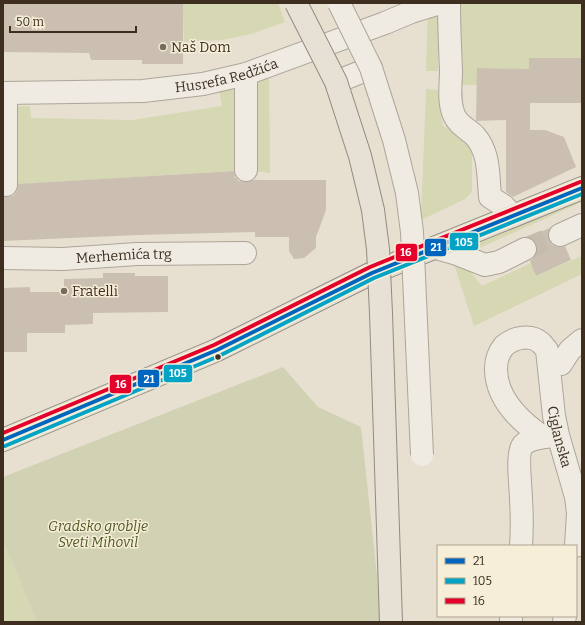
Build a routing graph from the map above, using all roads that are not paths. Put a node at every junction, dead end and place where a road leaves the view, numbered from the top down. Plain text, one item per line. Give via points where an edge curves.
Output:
1 (296, 3) edge
2 (339, 3) edge
3 (440, 3) edge
4 (448, 3) edge
5 (371, 68) junction
6 (246, 74) junction
7 (336, 82) junction
8 (4, 93) edge
9 (246, 170) dead end
10 (6, 185) dead end
11 (582, 188) edge
12 (513, 216) junction
13 (582, 225) edge
14 (560, 235) tunnel mouth
15 (436, 248) junction
16 (525, 249) tunnel mouth
17 (245, 252) dead end
18 (3, 258) edge
19 (582, 340) edge
20 (554, 357) junction
21 (550, 436) junction
22 (3, 440) edge
23 (422, 455) dead end
24 (579, 496) edge
25 (521, 545) edge
26 (576, 545) edge
27 (391, 622) edge

1 - 7 main road, bridge
2 - 5 street, bridge
3 - 6 street, Husrefa Redžića
4 - 12 street via 450,94 454,116 482,146 487,158 490,197
5 - 7 street
5 - 23 street, bridge via 394,140 407,193 412,232
6 - 8 street, Husrefa Redžića via 203,84 143,91
6 - 9 street
7 - 27 main road, bridge via 360,156 373,210 378,248
8 - 10 street
11 - 12 main road
12 - 15 main road
13 - 14 street
15 - 16 street via 485,266
15 - 22 main road via 372,273 217,350
17 - 18 street, Merhemića trg via 137,254 63,259
19 - 20 street via 570,350
20 - 21 street, Ciglanska
20 - 21 street via 540,342 523,337 504,346 498,356 496,369 502,391 518,418
21 - 24 street, Ciglanska
21 - 25 street via 528,442 521,451
24 - 26 street, Ciglanska

